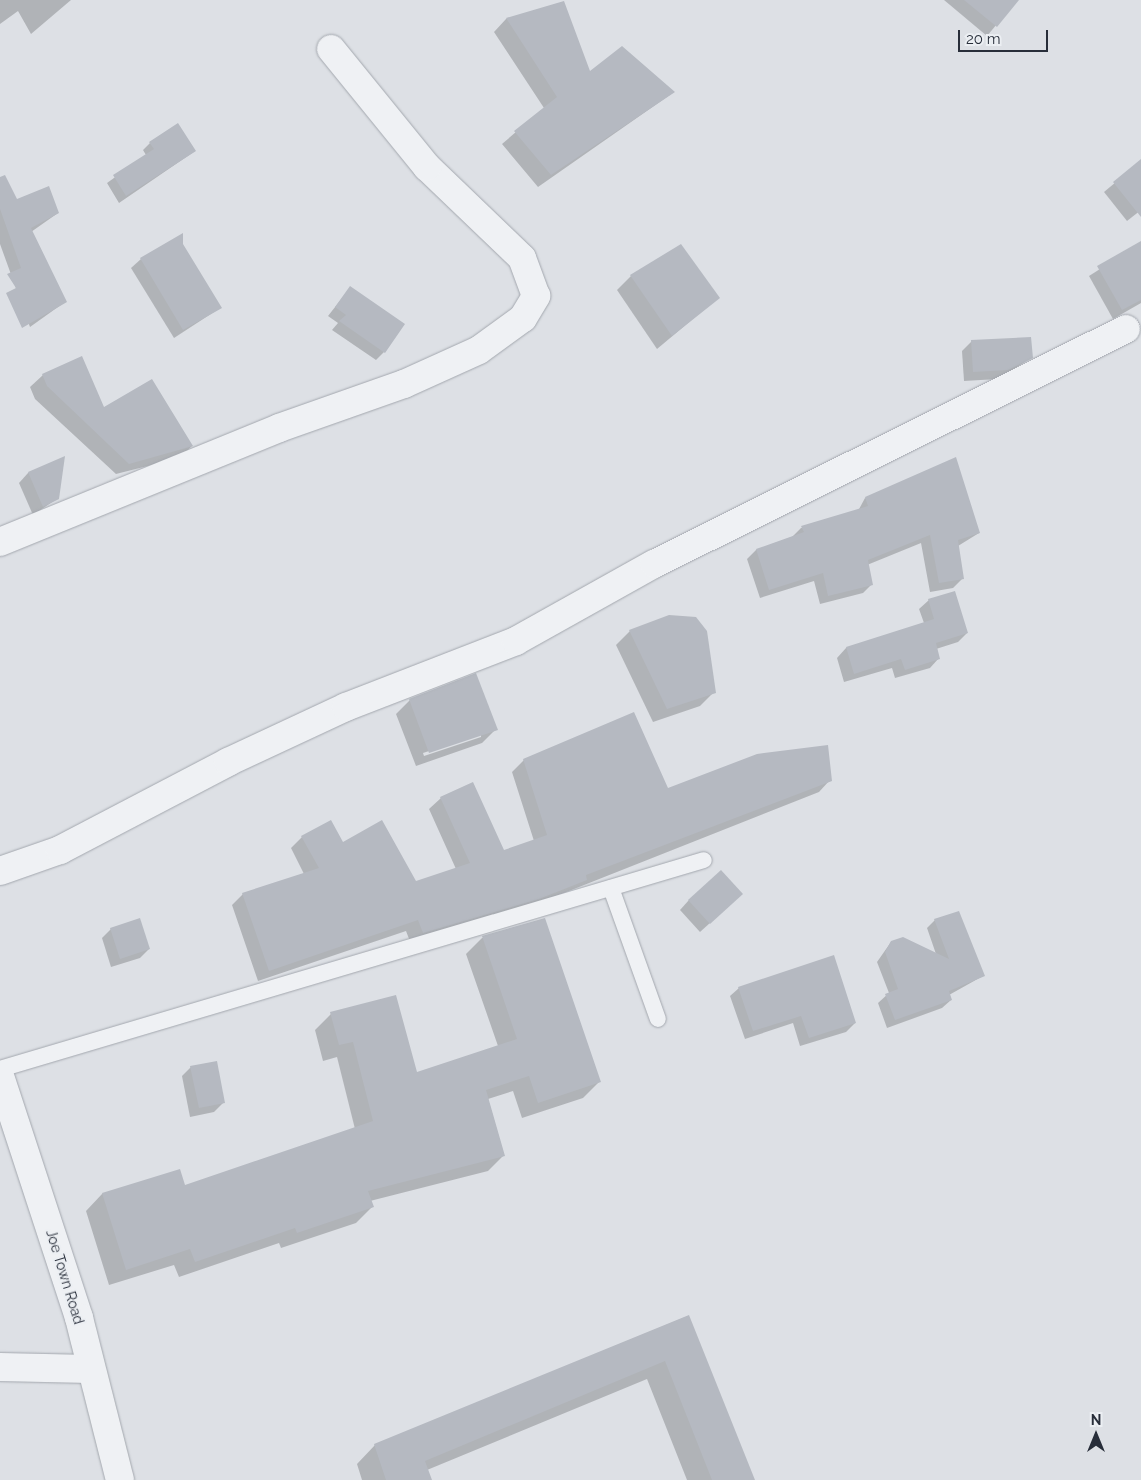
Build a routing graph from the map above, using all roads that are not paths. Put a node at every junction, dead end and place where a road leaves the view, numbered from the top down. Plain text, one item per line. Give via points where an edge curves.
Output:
1 (331, 49) dead end
2 (1126, 329) dead end
3 (0, 542) edge
4 (704, 860) dead end
5 (0, 870) edge
6 (611, 888) junction
7 (658, 1019) dead end
8 (0, 1069) edge
9 (0, 1076) edge
10 (0, 1367) edge
11 (90, 1369) junction
12 (120, 1480) edge

1 - 3 street via 428,167 522,258 536,296 524,318 479,350 404,384 280,428
2 - 5 street via 654,564 516,641 346,707 228,762 60,850
4 - 6 lane
6 - 7 lane
6 - 8 lane
9 - 11 street, Joe Town Road via 80,1318
10 - 11 street
11 - 12 street, Joe Town Road

